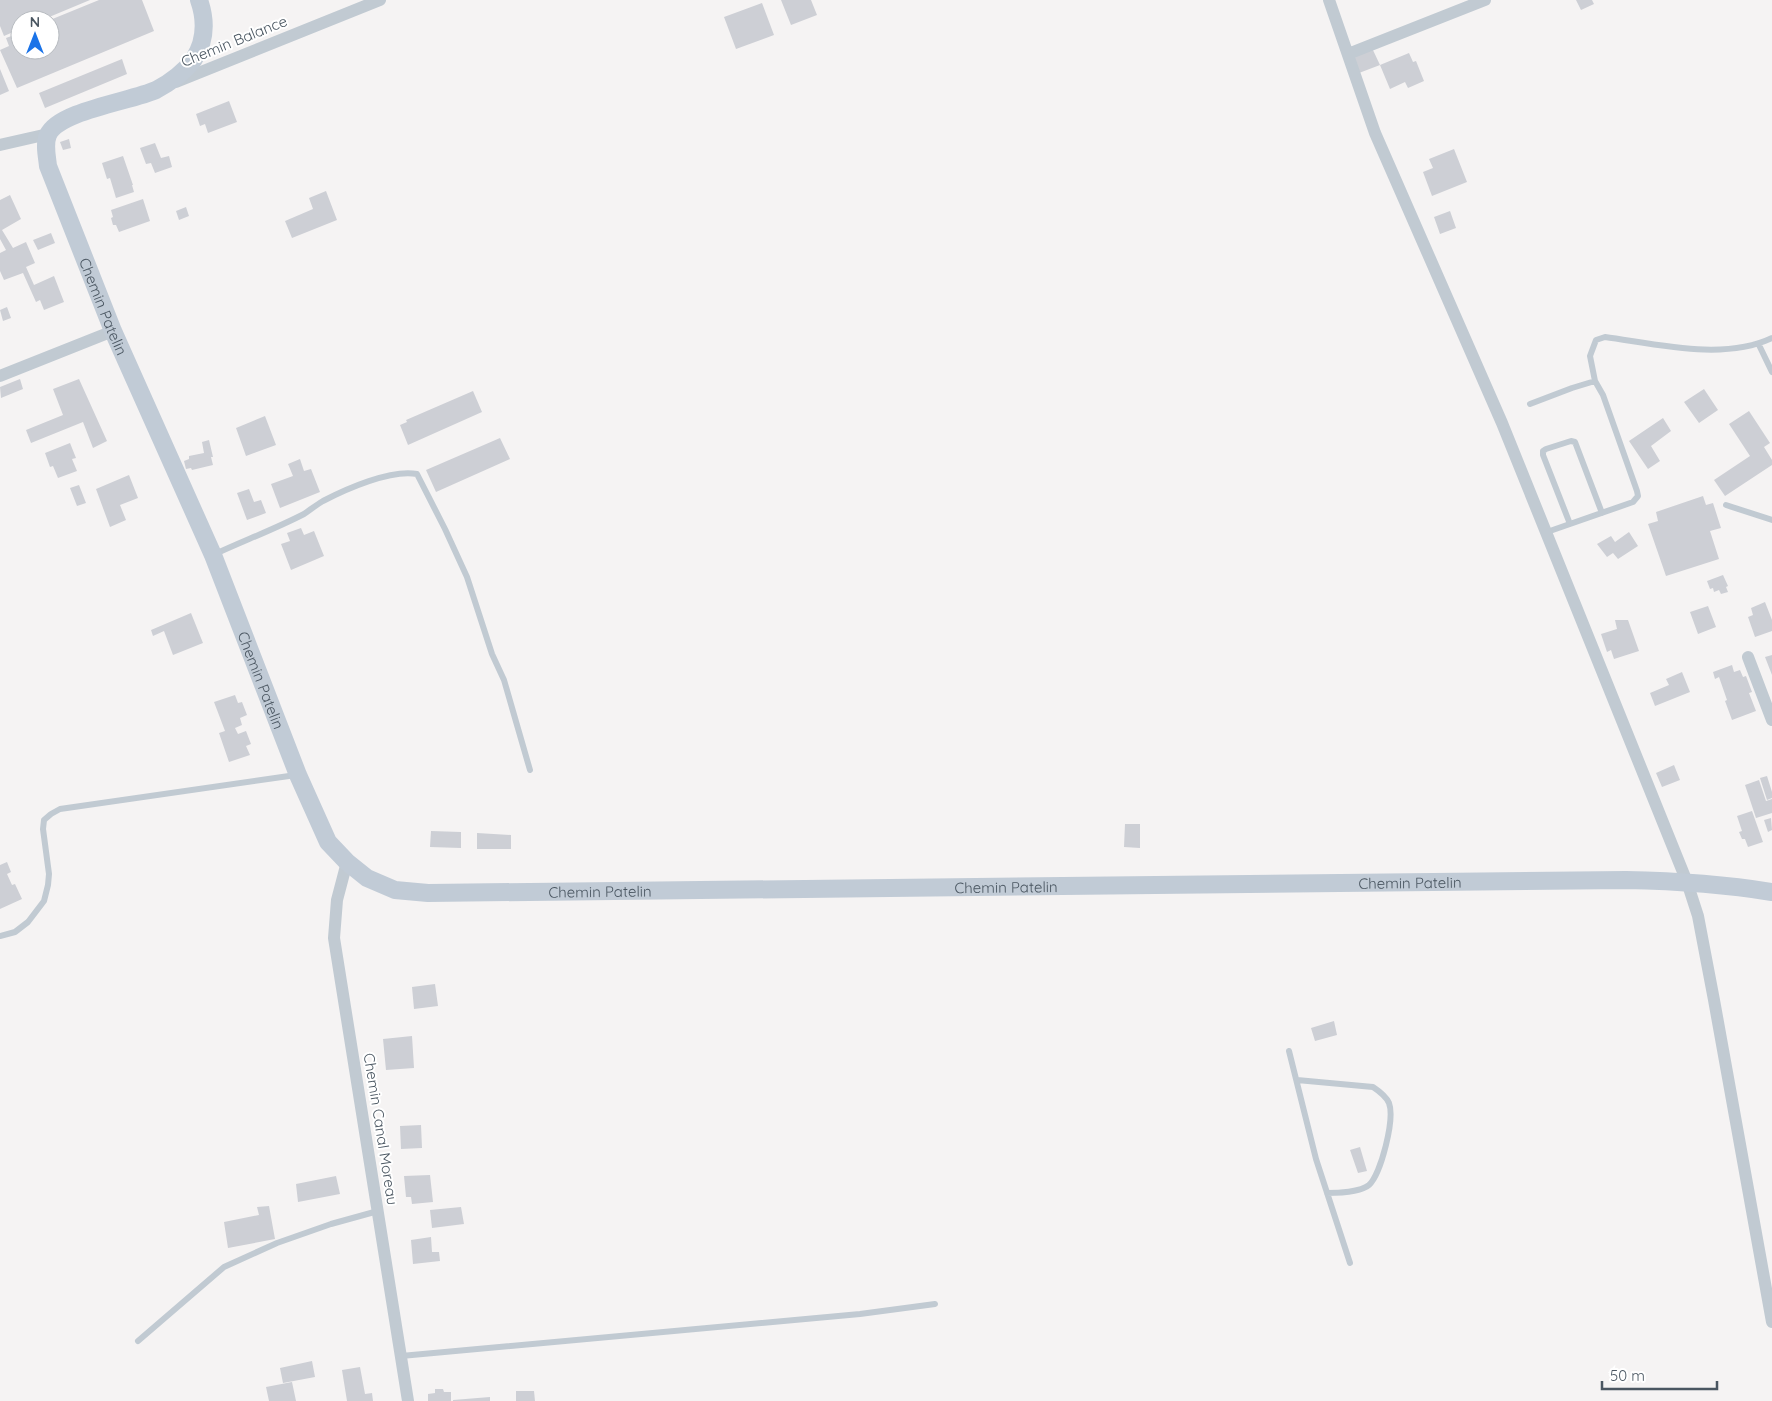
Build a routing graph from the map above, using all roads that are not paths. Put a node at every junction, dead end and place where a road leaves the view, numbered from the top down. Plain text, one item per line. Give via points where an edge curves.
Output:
1 (199, 0) edge
2 (380, 0) edge
3 (1329, 0) edge
4 (1485, 0) edge
5 (1348, 54) junction
6 (156, 90) junction
7 (48, 134) junction
8 (0, 145) edge
9 (113, 331) junction
10 (1772, 338) edge
11 (1759, 345) junction
12 (1772, 372) edge
13 (0, 376) edge
14 (1595, 381) junction
15 (1530, 404) dead end
16 (1726, 505) dead end
17 (1602, 513) junction
18 (1772, 520) edge
19 (1570, 524) junction
20 (1546, 532) junction
21 (213, 555) junction
22 (1748, 657) dead end
23 (1772, 720) edge
24 (530, 770) dead end
25 (298, 775) junction
26 (347, 862) junction
27 (1688, 882) junction
28 (1772, 892) edge
29 (0, 936) edge
30 (1289, 1050) dead end
31 (1297, 1080) junction
32 (1327, 1193) junction
33 (378, 1211) junction
34 (1350, 1263) dead end
35 (935, 1304) dead end
36 (1772, 1322) edge
37 (138, 1341) dead end
38 (401, 1356) junction
39 (408, 1401) edge

1 - 6 main road via 204,33 198,52 187,68
2 - 6 street, Chemin Balance
3 - 5 street
4 - 5 street
5 - 20 street via 1375,133
6 - 7 main road via 63,120
7 - 8 street
7 - 9 main road, Chemin Patelin via 48,166
9 - 13 street
9 - 21 main road, Chemin Patelin
10 - 11 lane
11 - 12 lane
11 - 14 lane via 1718,350 1604,337 1596,340 1590,356
14 - 15 lane
14 - 17 lane via 1603,395 1638,496 1633,502
16 - 18 lane
17 - 19 lane
17 - 19 lane via 1575,442 1546,449 1543,455
19 - 20 lane
20 - 27 street
21 - 24 lane via 304,514 322,501 348,490 381,477 408,472 417,474 467,577 492,654 504,680
21 - 25 main road, Chemin Patelin
22 - 23 street
25 - 26 main road, Chemin Patelin via 328,842
25 - 29 lane via 60,809 44,820 49,874 44,901 28,922 15,932
26 - 27 main road, Chemin Patelin via 367,878 396,890 428,893 1626,880
26 - 33 street, Chemin Canal Moreau via 337,900 334,938
27 - 28 main road, Chemin Patelin
27 - 36 street via 1698,916
30 - 31 lane
31 - 32 lane
31 - 32 lane via 1373,1087 1389,1103 1389,1131 1375,1178 1368,1187
32 - 34 lane
33 - 37 lane via 277,1243 224,1268
33 - 38 street, Chemin Canal Moreau
35 - 38 lane via 840,1316
38 - 39 street, Chemin Canal Moreau

